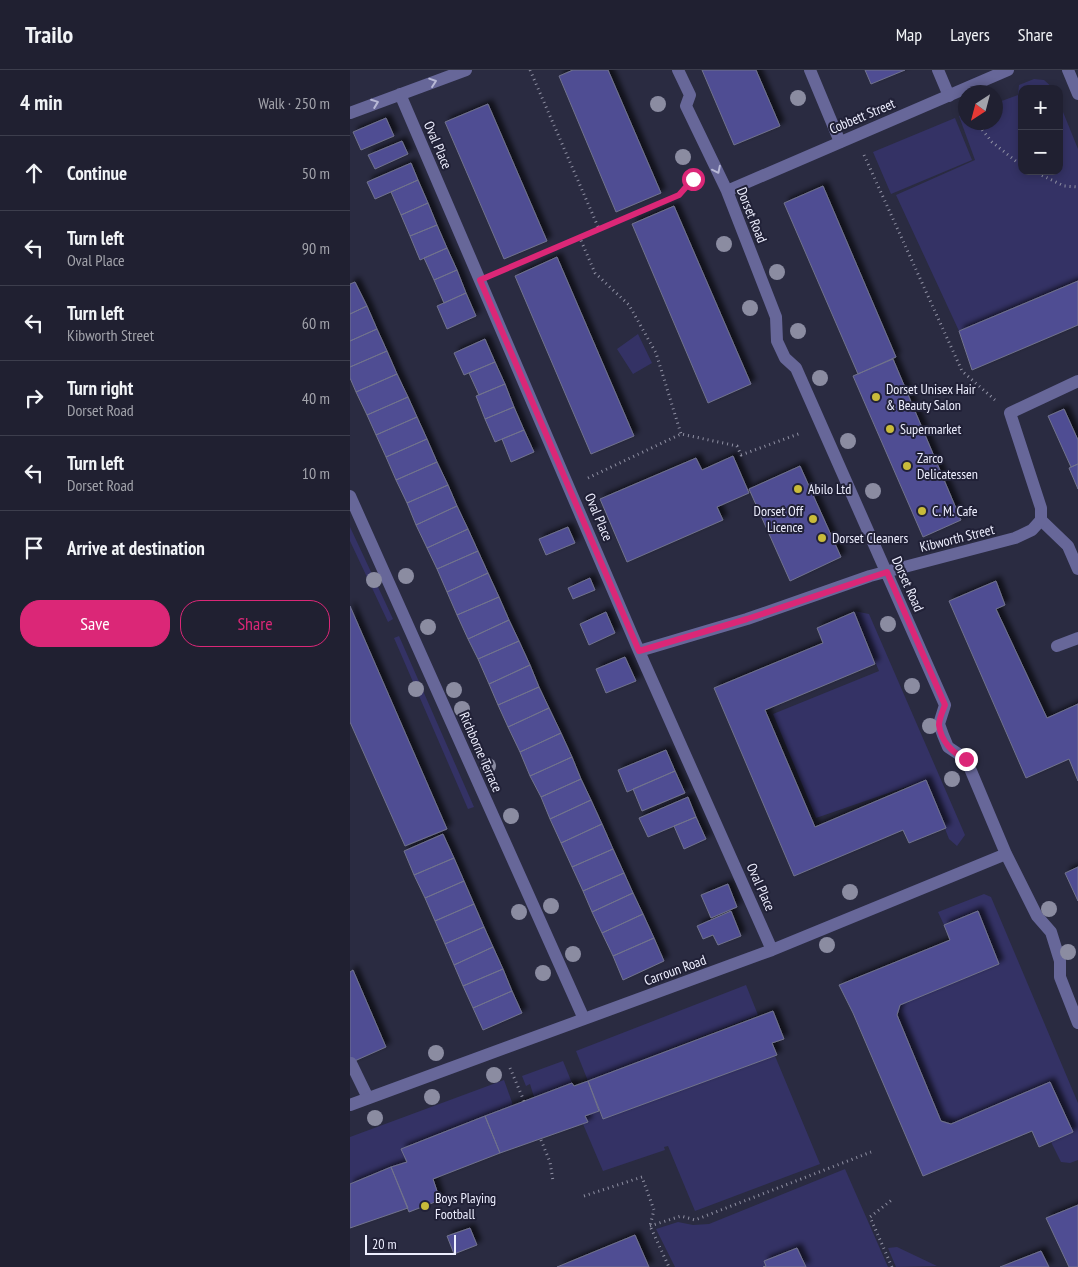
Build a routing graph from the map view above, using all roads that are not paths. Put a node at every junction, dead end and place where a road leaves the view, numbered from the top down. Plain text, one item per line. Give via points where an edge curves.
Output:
1 (466, 70) edge
2 (678, 70) edge
3 (810, 70) edge
4 (938, 70) edge
5 (1008, 70) edge
6 (1068, 70) edge
7 (400, 94) junction
8 (1078, 94) edge
9 (949, 96) junction
10 (350, 113) edge
11 (840, 142) junction
12 (727, 191) junction
13 (1078, 381) edge
14 (350, 496) edge
15 (1041, 520) junction
16 (1078, 569) edge
17 (887, 572) junction
18 (1078, 638) edge
19 (1058, 646) dead end
20 (639, 651) junction
21 (1006, 854) junction
22 (772, 950) junction
23 (584, 1019) junction
24 (1078, 1022) edge
25 (351, 1063) edge
26 (368, 1098) junction
27 (350, 1105) edge

7 -> 1 street
2 -> 12 street, Dorset Road via 690,95 686,106
3 - 11 street
4 - 9 street
5 - 9 street, Cobbett Street
6 - 8 street
10 -> 7 street
7 - 20 street, Oval Place
9 - 11 street, Cobbett Street
11 - 12 street, Cobbett Street
12 - 17 street, Dorset Road via 776,317 777,341 784,358 796,368
13 - 15 street via 1010,413 1041,508
14 - 23 street, Richborne Terrace
15 - 16 street via 1068,546
15 - 17 street, Kibworth Street via 1032,530 1015,538
17 - 20 street, Kibworth Street
17 - 21 street, Dorset Road via 945,705 939,724 948,747 966,759
18 - 19 street
20 - 22 street, Oval Place
21 - 22 street, Carroun Road
21 - 24 street, Dorset Road via 1037,916 1051,932 1060,960 1060,976
22 - 23 street, Carroun Road
23 - 26 street, Carroun Road
25 - 26 street
26 - 27 street, Carroun Road

